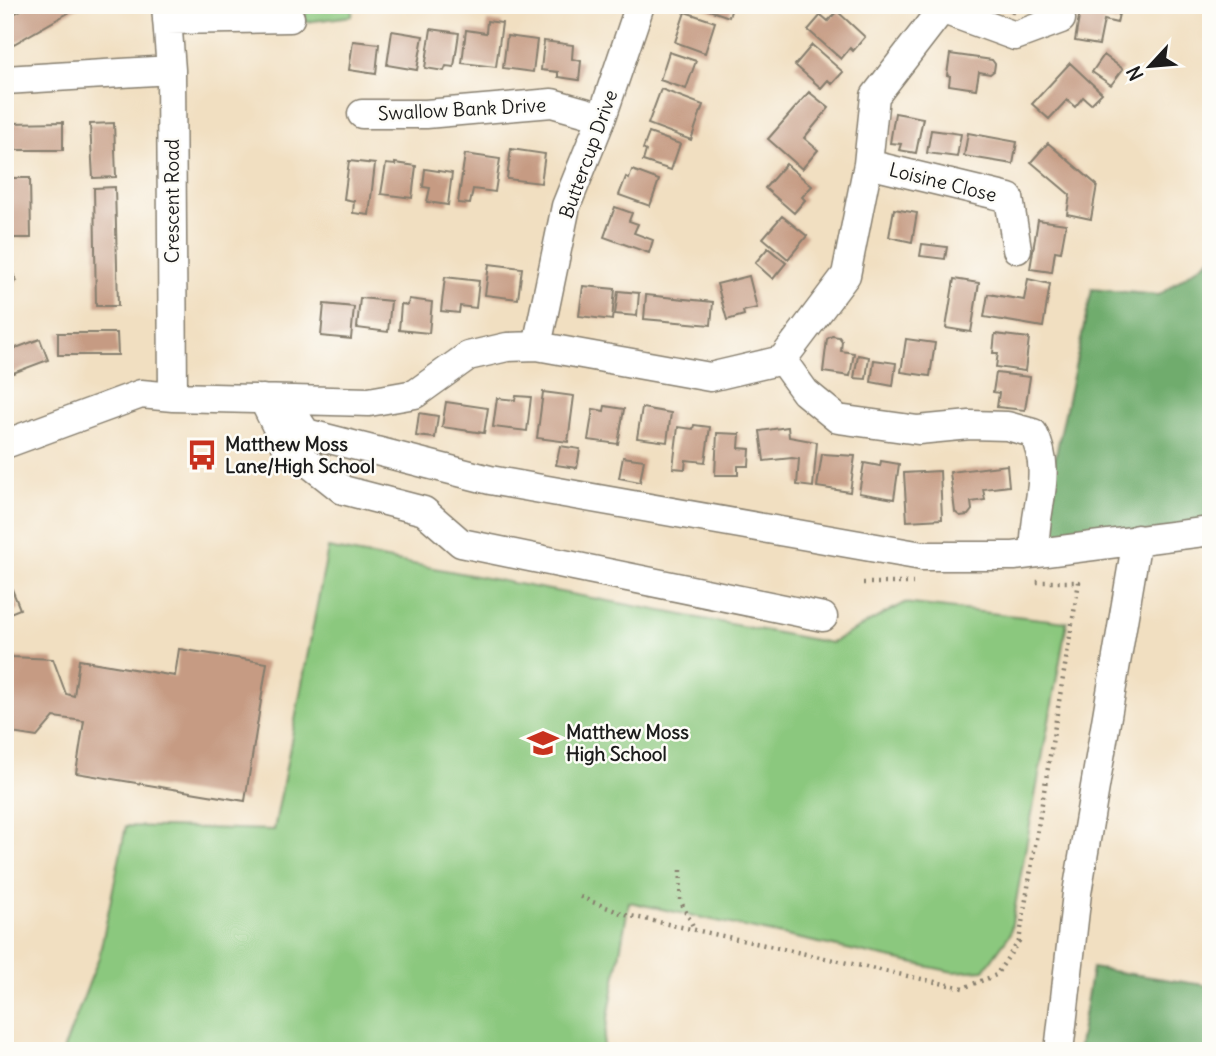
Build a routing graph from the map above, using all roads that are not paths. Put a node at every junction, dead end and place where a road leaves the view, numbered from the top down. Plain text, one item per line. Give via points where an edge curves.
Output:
1 (640, 5) edge
2 (943, 7) edge
3 (167, 13) edge
4 (290, 18) dead end
5 (1061, 19) dead end
6 (171, 70) junction
7 (5, 80) edge
8 (362, 114) dead end
9 (602, 117) junction
10 (868, 164) junction
11 (1017, 249) dead end
12 (537, 346) junction
13 (782, 360) junction
14 (173, 397) junction
15 (273, 400) junction
16 (5, 444) edge
17 (1211, 531) edge
18 (1137, 540) junction
19 (1035, 553) junction
20 (823, 617) dead end
21 (1059, 1051) edge

1 - 9 street, Buttercup Drive
2 - 5 street via 1015,36
2 - 10 street via 875,96
3 - 4 street
3 - 6 street, Crescent Road
6 - 7 street
6 - 14 street, Crescent Road
8 - 9 street, Swallow Bank Drive via 426,114 552,103
9 - 12 street, Buttercup Drive via 566,206
10 - 11 street, Loisine Close via 1009,198
10 - 13 street via 846,275
12 - 13 street via 710,377
12 - 15 street via 468,356 415,394 369,402
13 - 19 street via 804,392 838,419 918,430 970,425 1007,426 1033,433 1044,467 1033,534
14 - 15 street
14 - 16 street via 141,394
15 - 19 street via 306,433 490,480 922,556
15 - 20 street via 290,454 343,490 424,511 461,542
17 - 18 street
18 - 19 street
18 - 21 street via 1077,893

